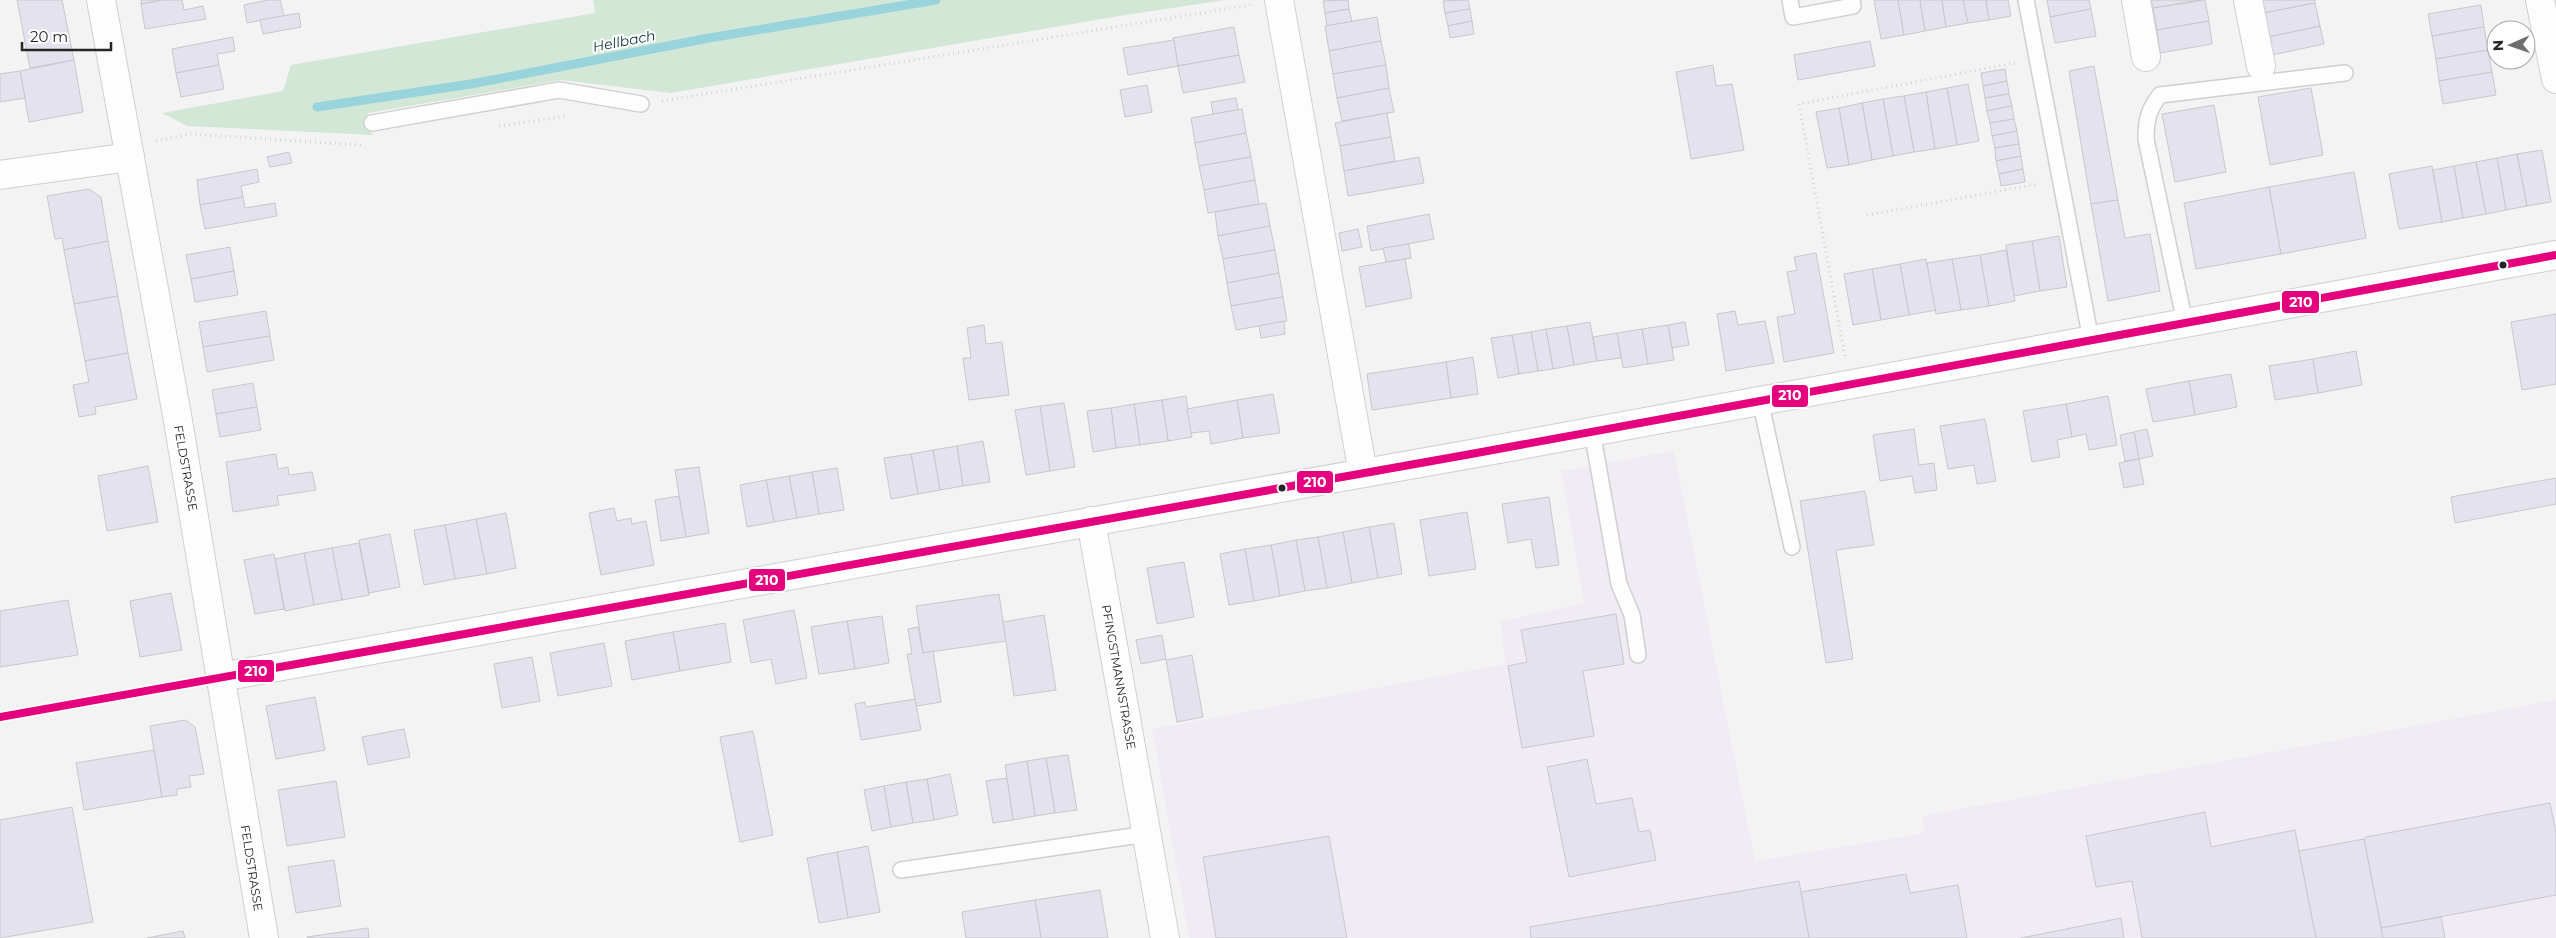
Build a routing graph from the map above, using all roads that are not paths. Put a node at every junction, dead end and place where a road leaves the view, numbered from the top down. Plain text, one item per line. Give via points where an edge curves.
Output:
1 (101, 0) edge
2 (1790, 0) edge
3 (1852, 0) edge
4 (2026, 0) edge
5 (2136, 0) edge
6 (2248, 0) edge
7 (2540, 0) edge
8 (1279, 1) edge
9 (2146, 57) dead end
10 (2261, 66) dead end
11 (2345, 73) dead end
12 (2556, 79) edge
13 (641, 104) road end
14 (372, 123) dead end
15 (129, 152) junction
16 (0, 175) edge
17 (2556, 255) edge
18 (2185, 323) junction
19 (2092, 340) junction
20 (1760, 400) junction
21 (1592, 431) junction
22 (1363, 473) junction
23 (1091, 520) junction
24 (1792, 547) dead end
25 (1638, 655) dead end
26 (221, 677) junction
27 (1147, 834) junction
28 (901, 870) dead end
29 (264, 938) edge
30 (1165, 938) edge

1 - 15 street, FELDSTRASSE
2 - 3 lane via 1793,17 1853,6
4 - 19 lane
5 - 9 street
6 - 10 street
7 - 12 street
8 - 22 street
11 - 18 lane via 2160,95 2150,108 2146,139
13 - 14 lane via 559,90
15 - 16 street
15 - 26 street, FELDSTRASSE
17 - 18 street
18 - 19 street
19 - 20 street
20 - 21 street
20 - 24 lane
21 - 22 street
21 - 25 lane via 1619,584 1632,615
22 - 23 street
23 - 26 street
23 - 27 street, PFINGSTMANNSTRASSE
26 - 29 street, FELDSTRASSE
27 - 28 lane
27 - 30 street, PFINGSTMANNSTRASSE

